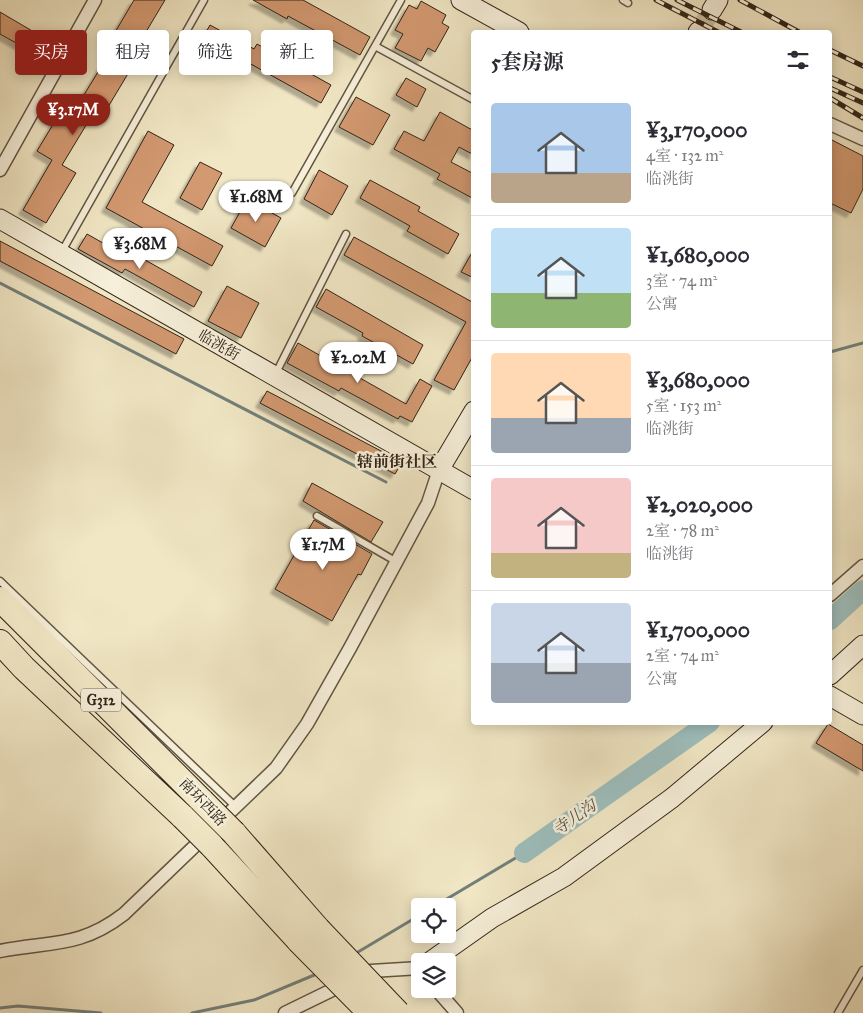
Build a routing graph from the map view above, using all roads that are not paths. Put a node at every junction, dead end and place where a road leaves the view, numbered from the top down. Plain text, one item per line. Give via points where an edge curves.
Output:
1 (95, 0) edge
2 (204, 0) edge
3 (401, 0) edge
4 (461, 0) edge
5 (515, 30) edge
6 (375, 46) junction
7 (471, 98) edge
8 (832, 125) edge
9 (863, 139) edge
10 (0, 170) edge
11 (292, 193) dead end
12 (0, 219) edge
13 (346, 234) dead end
14 (60, 254) junction
15 (274, 377) junction
16 (471, 416) edge
17 (439, 470) junction
18 (471, 488) edge
19 (317, 516) dead end
20 (397, 562) junction
21 (863, 566) edge
22 (0, 581) edge
23 (832, 593) edge
24 (0, 599) edge
25 (0, 642) edge
26 (863, 645) edge
27 (832, 673) edge
28 (832, 697) edge
29 (863, 715) edge
30 (759, 725) edge
31 (236, 807) junction
32 (309, 935) junction
33 (0, 951) edge
34 (442, 953) edge
35 (411, 969) edge
36 (863, 970) edge
37 (444, 998) edge
38 (285, 1013) edge
39 (370, 1013) edge
40 (398, 1013) edge
41 (457, 1013) edge
42 (838, 1013) edge

1 - 10 street
2 - 14 lane
3 - 6 lane
4 - 5 street
6 - 7 lane
6 - 11 lane
8 - 9 street
12 - 14 street, 临洮街
13 - 15 lane
14 - 15 street, 临洮街
15 - 17 street, 临洮街
16 - 17 street
17 - 18 street, 临洮街
17 - 20 street via 428,503
19 - 20 lane
20 - 31 street via 307,724 276,768
21 - 23 street
22 - 31 lane
24 - 32 highway, 南环西路 / G312, bridge via 234,834
25 - 32 highway, 南环西路 / G312, bridge
26 - 27 street
28 - 29 street
30 - 34 street via 672,798 580,866 492,918
31 - 33 street via 109,926 70,942
32 - 39 highway, 南环西路 / G312, bridge
32 - 40 highway, 南环西路 / G312, bridge
35 - 38 street via 371,971
36 - 42 lane
37 - 41 street

